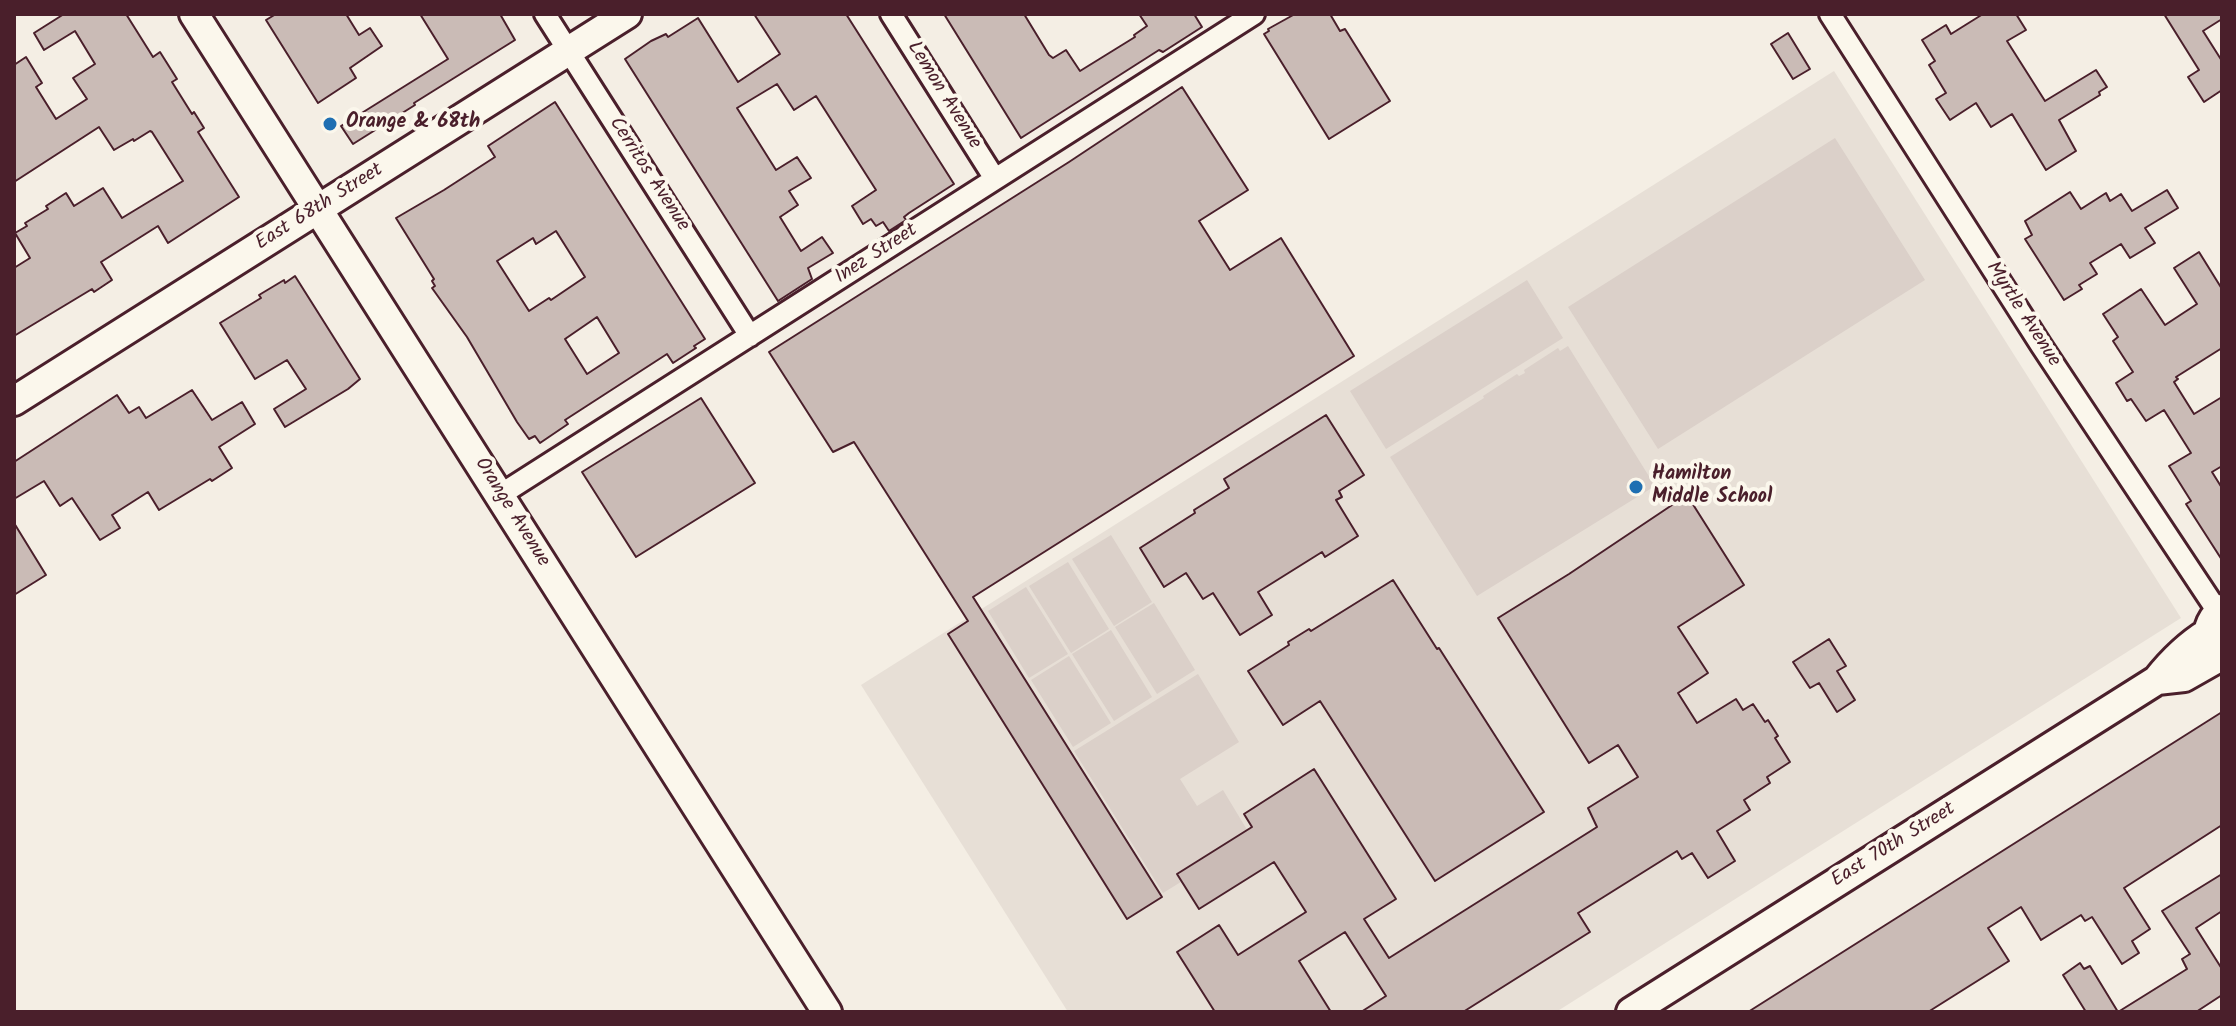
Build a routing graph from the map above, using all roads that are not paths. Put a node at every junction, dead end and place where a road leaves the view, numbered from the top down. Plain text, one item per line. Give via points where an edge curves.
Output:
1 (194, 14) edge
2 (545, 14) edge
3 (627, 14) edge
4 (891, 14) edge
5 (1830, 14) edge
6 (1245, 16) edge
7 (568, 51) junction
8 (995, 179) junction
9 (318, 209) junction
10 (750, 336) junction
11 (14, 401) edge
12 (500, 495) junction
13 (2218, 633) edge
14 (827, 1012) edge
15 (1631, 1012) edge

1 - 9 street, Orange Avenue
2 - 7 street, Cerritos Avenue
3 - 7 street, East 68th Street
4 - 8 street, Lemon Avenue
5 - 13 street, Myrtle Avenue
6 - 8 street, Inez Street
7 - 9 street, East 68th Street
7 - 10 street, Cerritos Avenue
8 - 10 street, Inez Street
9 - 11 street, East 68th Street
9 - 12 street, Orange Avenue
10 - 12 street, Inez Street
12 - 14 street, Orange Avenue
13 - 15 street, East 70th Street via 2184,677 2157,680

